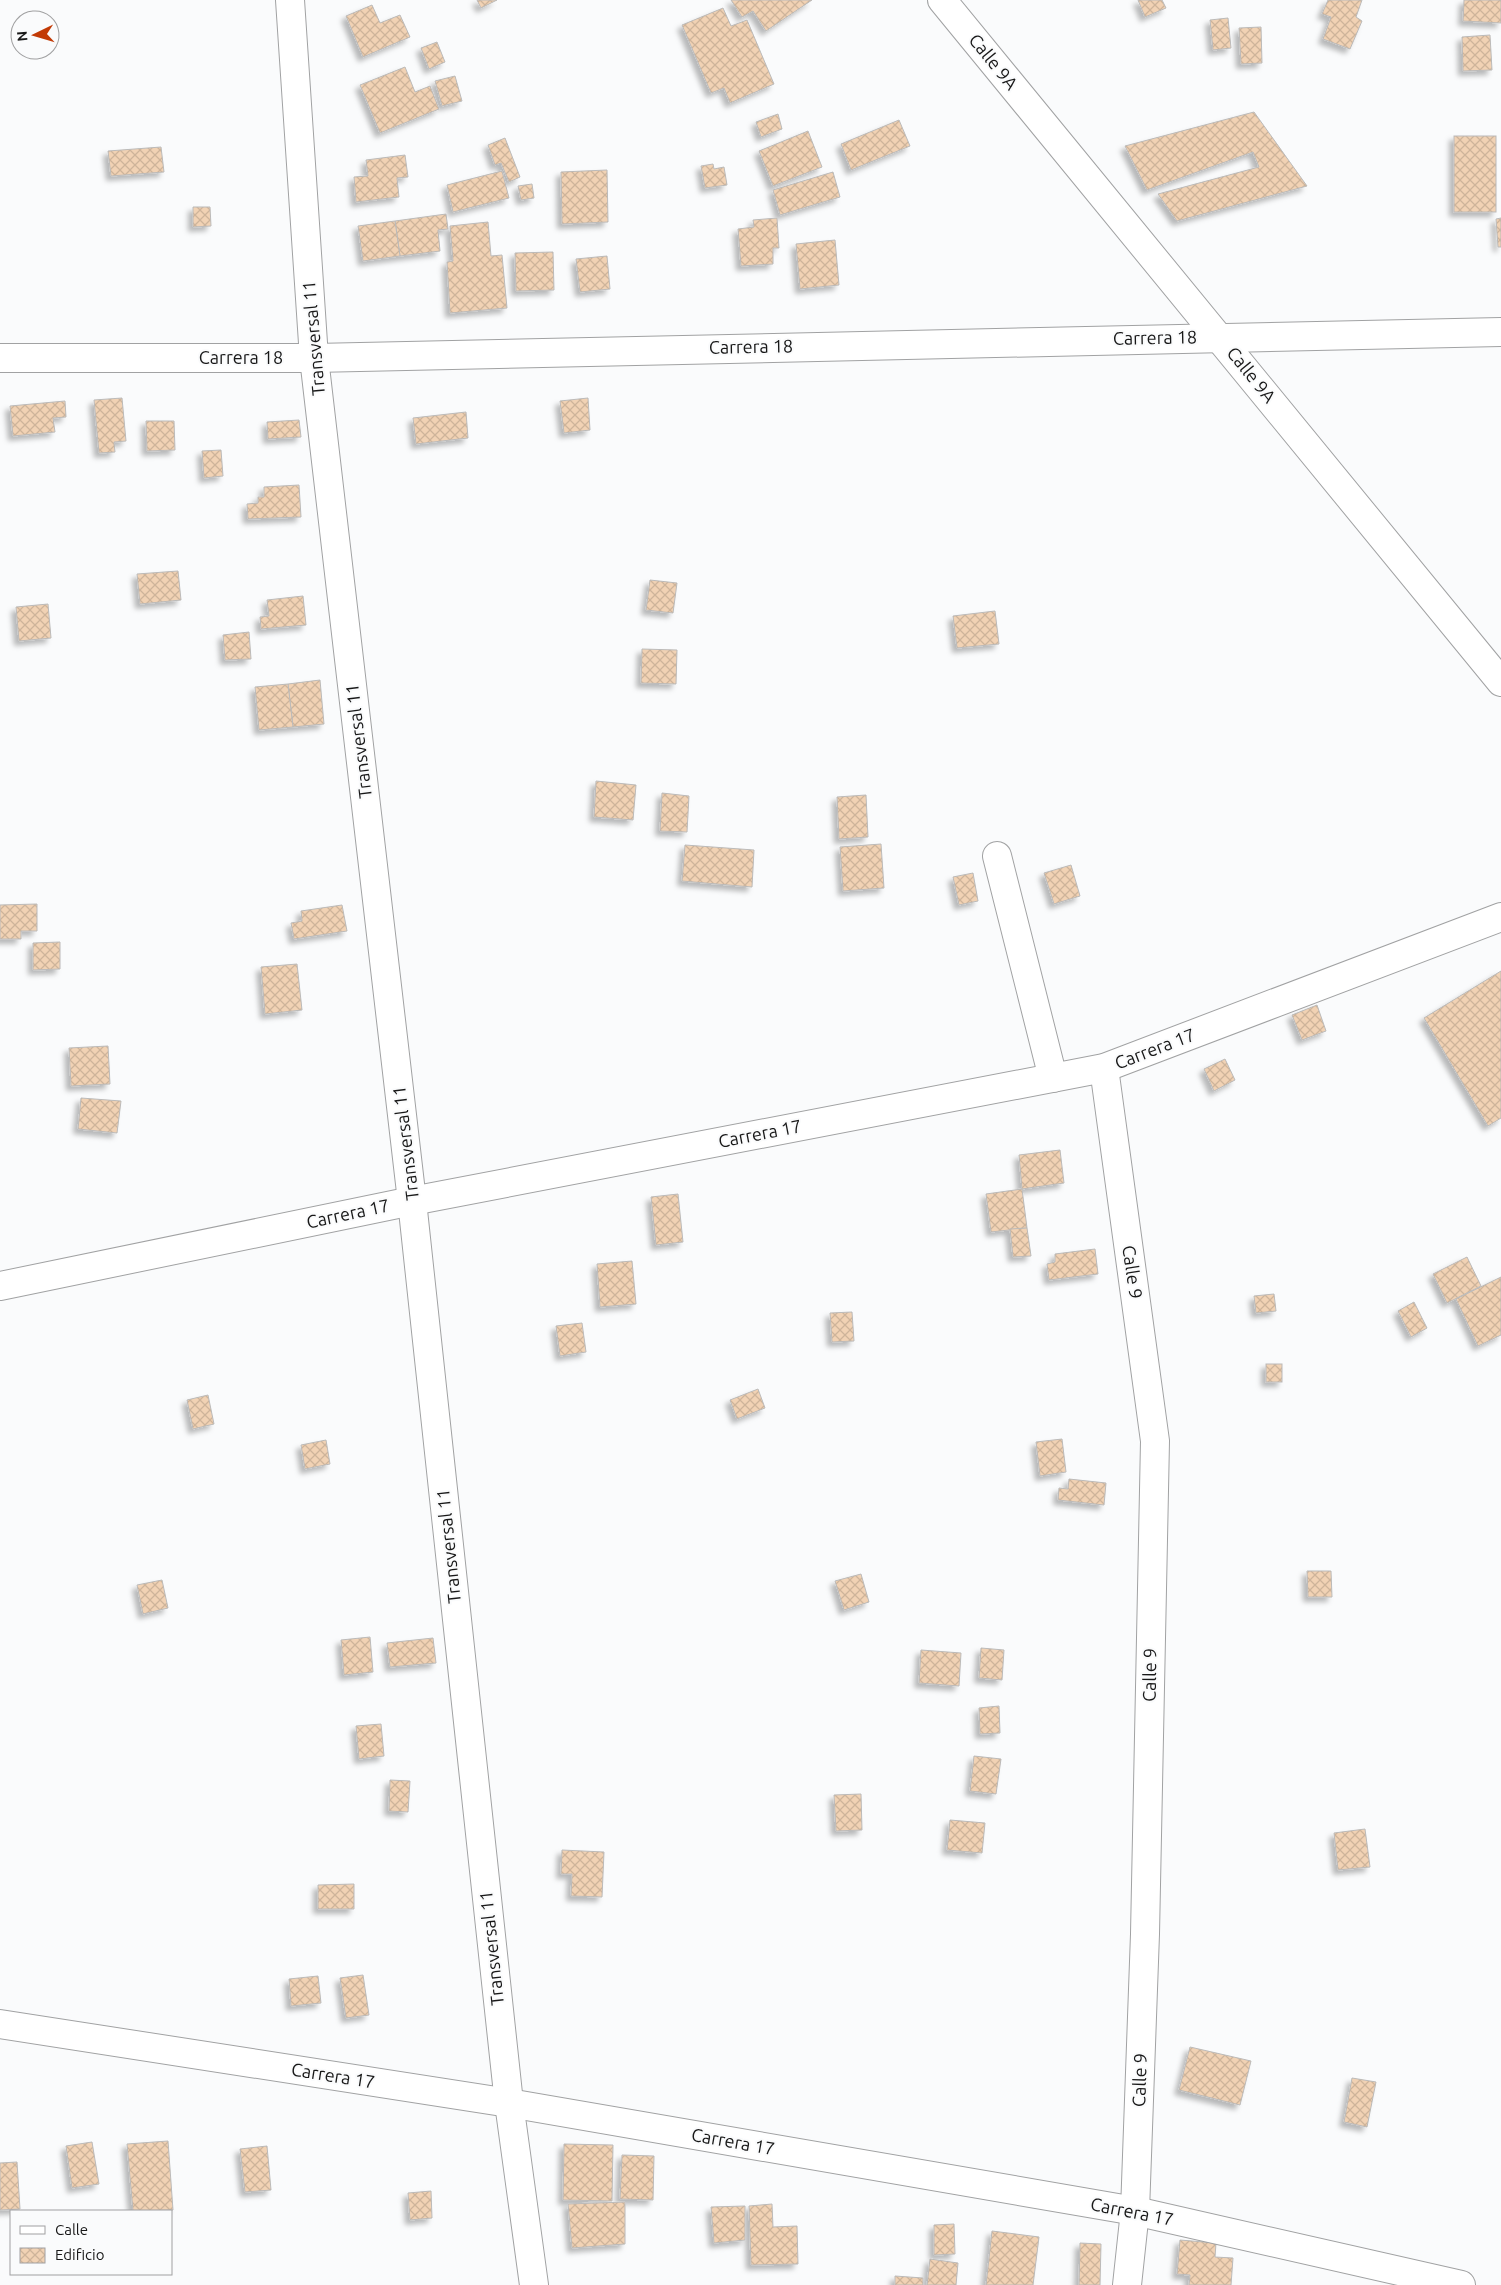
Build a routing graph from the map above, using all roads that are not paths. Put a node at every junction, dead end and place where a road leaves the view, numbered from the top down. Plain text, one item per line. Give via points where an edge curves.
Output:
1 (290, 0) edge
2 (942, 0) edge
3 (1501, 332) edge
4 (1219, 336) junction
5 (0, 358) edge
6 (314, 358) junction
7 (1501, 682) edge
8 (997, 856) dead end
9 (1501, 917) edge
10 (1104, 1068) junction
11 (1053, 1078) junction
12 (412, 1200) junction
13 (0, 1286) edge
14 (0, 2024) edge
15 (509, 2103) junction
16 (1135, 2211) junction
17 (534, 2285) edge
18 (1127, 2285) edge
19 (1461, 2285) edge

1 - 6 street, Transversal 11
2 - 4 street, Calle 9A
3 - 4 street, Carrera 18
4 - 6 street, Carrera 18
4 - 7 street, Calle 9A
5 - 6 street, Carrera 18
6 - 12 street, Transversal 11
8 - 11 street
9 - 10 street, Carrera 17
10 - 11 street, Carrera 17
10 - 16 street, Calle 9 via 1155,1441 1145,1934
11 - 12 street, Carrera 17
12 - 13 street, Carrera 17
12 - 15 street, Transversal 11
14 - 15 street, Carrera 17
15 - 16 street, Carrera 17
15 - 17 street, Transversal 11
16 - 18 street, Calle 9
16 - 19 street, Carrera 17

